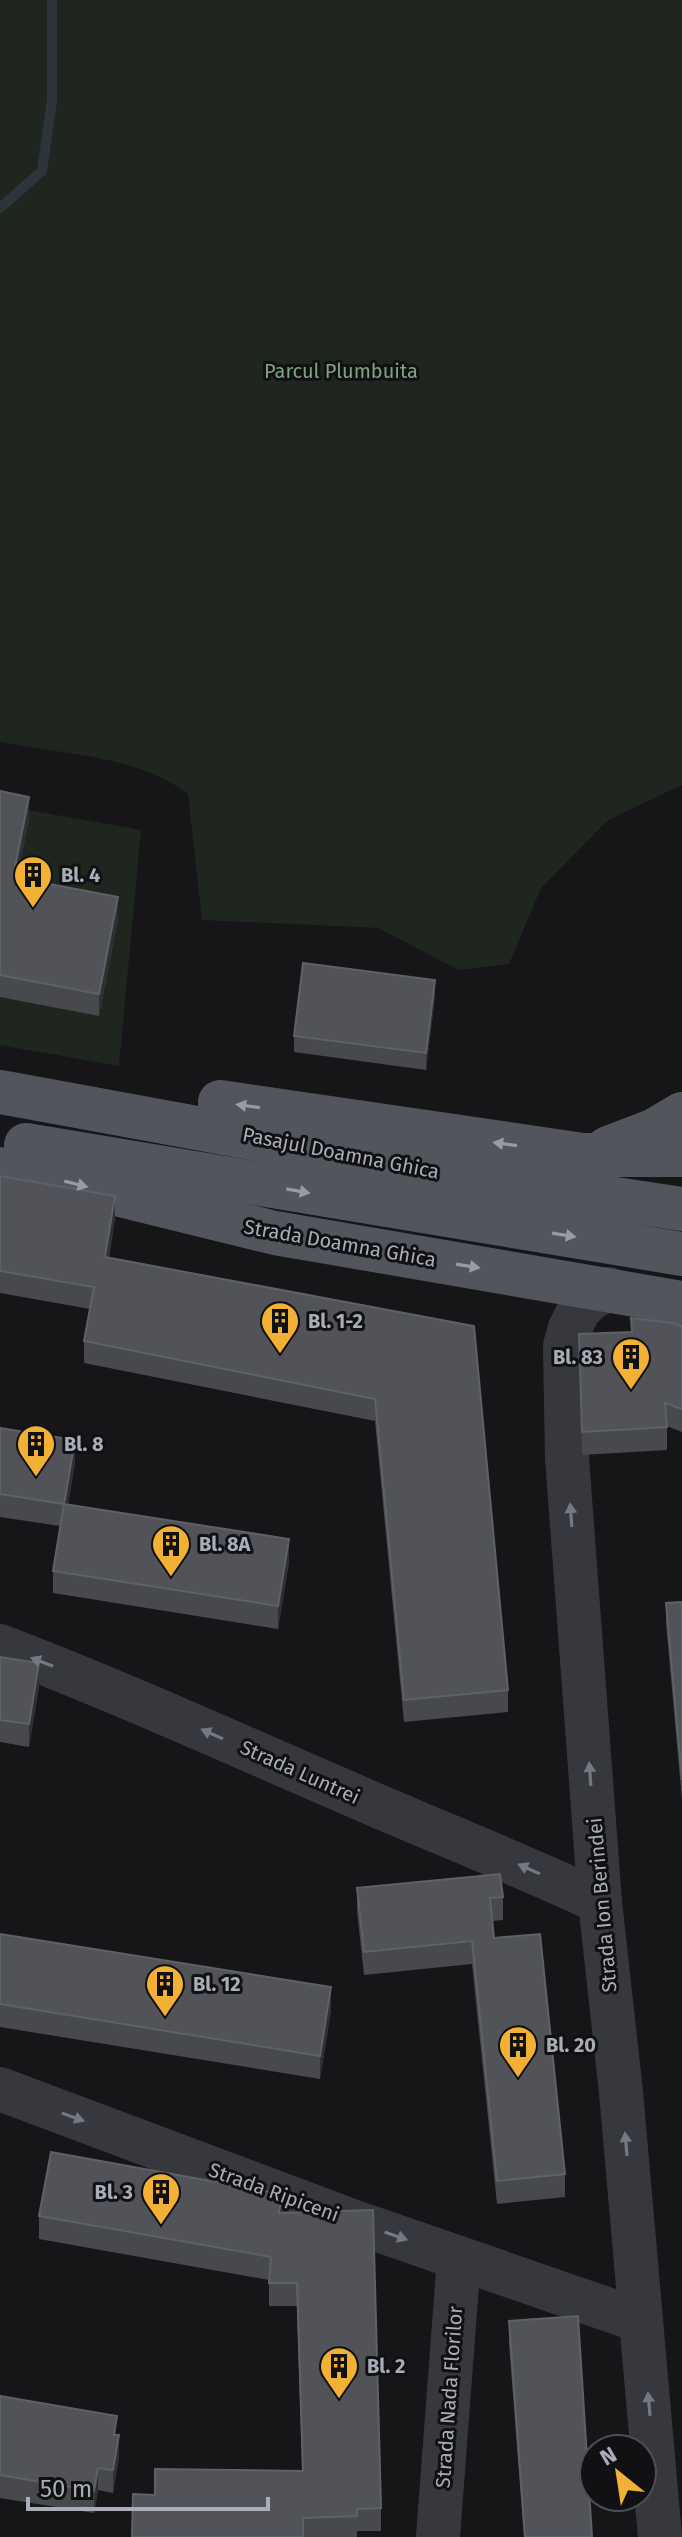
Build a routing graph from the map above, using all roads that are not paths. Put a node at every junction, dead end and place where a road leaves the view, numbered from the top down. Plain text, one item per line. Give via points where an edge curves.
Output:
1 (0, 1070) edge
2 (0, 1092) edge
3 (682, 1114) edge
4 (0, 1140) edge
5 (583, 1155) junction
6 (682, 1155) edge
7 (0, 1169) edge
8 (682, 1209) edge
9 (682, 1254) edge
10 (608, 1289) junction
11 (682, 1303) edge
12 (0, 1646) edge
13 (600, 1902) junction
14 (0, 2089) edge
15 (459, 2258) junction
16 (641, 2321) junction
17 (438, 2537) edge
18 (660, 2537) edge

5 -> 1 main road
2 - 8 main road, Pasajul Doamna Ghica via 442,1173
3 - 5 main road via 655,1130
4 -> 9 main road
5 - 6 main road
7 -> 10 main road, Strada Doamna Ghica via 275,1233
10 - 11 main road, Strada Doamna Ghica
13 -> 10 street, Strada Ion Berindei via 567,1458 565,1346 579,1310
13 -> 12 street, Strada Luntrei
16 -> 13 street, Strada Ion Berindei
14 -> 15 street, Strada Ripiceni
15 - 16 street, Strada Ripiceni
15 - 17 street, Strada Nada Florilor
18 -> 16 street, Strada Ion Berindei

